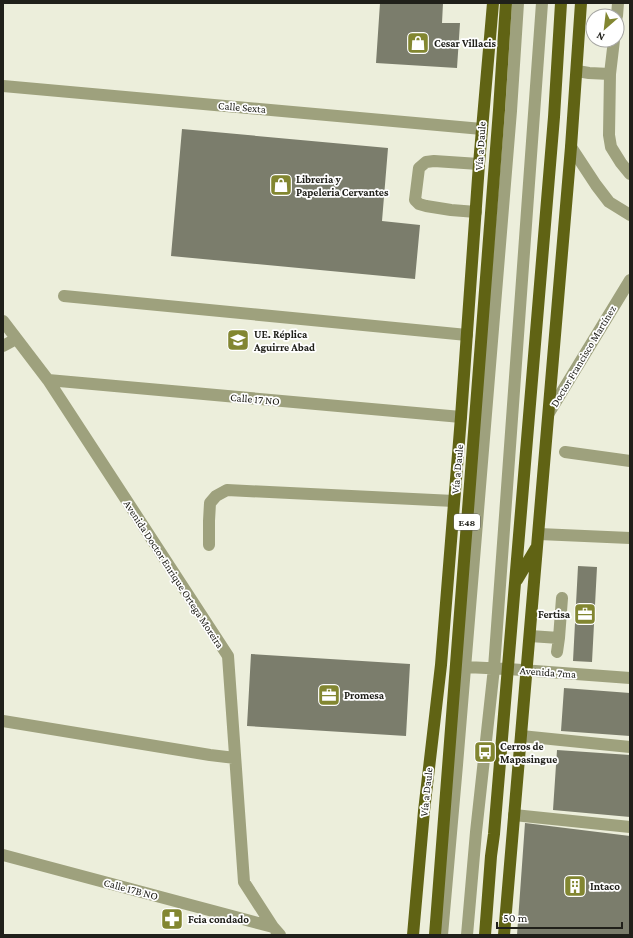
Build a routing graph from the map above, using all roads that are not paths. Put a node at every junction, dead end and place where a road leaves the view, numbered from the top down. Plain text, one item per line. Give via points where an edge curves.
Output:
1 (493, 3) edge
2 (506, 3) edge
3 (518, 3) edge
4 (542, 3) edge
5 (562, 3) edge
6 (581, 3) edge
7 (613, 48) edge
8 (577, 71) junction
9 (610, 74) junction
10 (3, 86) edge
11 (482, 129) junction
12 (572, 147) junction
13 (479, 164) junction
14 (630, 174) edge
15 (476, 212) junction
16 (630, 216) edge
17 (630, 280) edge
18 (64, 296) dead end
19 (3, 321) edge
20 (467, 334) junction
21 (16, 339) junction
22 (3, 346) edge
23 (48, 380) junction
24 (549, 413) junction
25 (461, 417) junction
26 (566, 452) dead end
27 (630, 461) edge
28 (454, 501) junction
29 (630, 538) edge
30 (538, 540) junction
31 (209, 545) dead end
32 (515, 582) junction
33 (562, 598) dead end
34 (530, 636) junction
35 (559, 638) junction
36 (558, 652) dead end
37 (465, 667) junction
38 (494, 668) junction
39 (508, 669) junction
40 (527, 670) junction
41 (630, 678) edge
42 (3, 721) edge
43 (521, 736) junction
44 (630, 747) edge
45 (235, 758) junction
46 (514, 815) junction
47 (630, 827) edge
48 (3, 855) edge
49 (276, 931) edge
50 (413, 935) edge
51 (435, 935) edge
52 (442, 935) edge
53 (467, 935) edge
54 (485, 935) edge
55 (504, 935) edge

1 - 11 main road, Vía a Daule / E48
2 - 51 main road, Vía a Daule / E48
3 - 37 street
4 - 38 street
5 - 32 main road
6 - 8 main road
7 - 9 street
8 - 9 street
8 - 12 main road
9 - 14 street via 611,147
10 - 11 street, Calle Sexta
11 - 13 main road, Vía a Daule / E48
12 - 16 street via 610,202
12 - 24 main road
13 - 15 main road, Vía a Daule / E48
13 - 15 street via 426,162 419,168 415,200 426,206
15 - 20 main road, Vía a Daule / E48
17 - 24 street, Doctor Francisco Martínez
18 - 20 street
19 - 21 street, Avenida Doctor Enrique Ortega Moreira
20 - 25 main road, Vía a Daule / E48
21 - 22 street
21 - 23 street, Avenida Doctor Enrique Ortega Moreira
23 - 25 street, Calle 17 NO
23 - 45 street, Avenida Doctor Enrique Ortega Moreira via 228,656
24 - 30 main road
25 - 28 main road, Vía a Daule / E48
26 - 27 street
28 - 31 street via 227,490 210,502
28 - 50 main road, Vía a Daule / E48 via 441,665
29 - 30 street
30 - 32 main road
30 - 34 main road
32 - 39 main road
33 - 35 street
34 - 35 street
34 - 40 main road
35 - 36 street
37 - 38 street, Avenida 7ma
37 - 52 street
38 - 39 street, Avenida 7ma
38 - 53 street
39 - 40 street, Avenida 7ma
39 - 54 main road
40 - 41 street, Avenida 7ma
40 - 43 main road
42 - 45 street
43 - 44 street
43 - 46 main road
45 - 49 street, Avenida Doctor Enrique Ortega Moreira via 244,882
46 - 47 street
46 - 55 main road
48 - 49 street, Calle 17B NO

